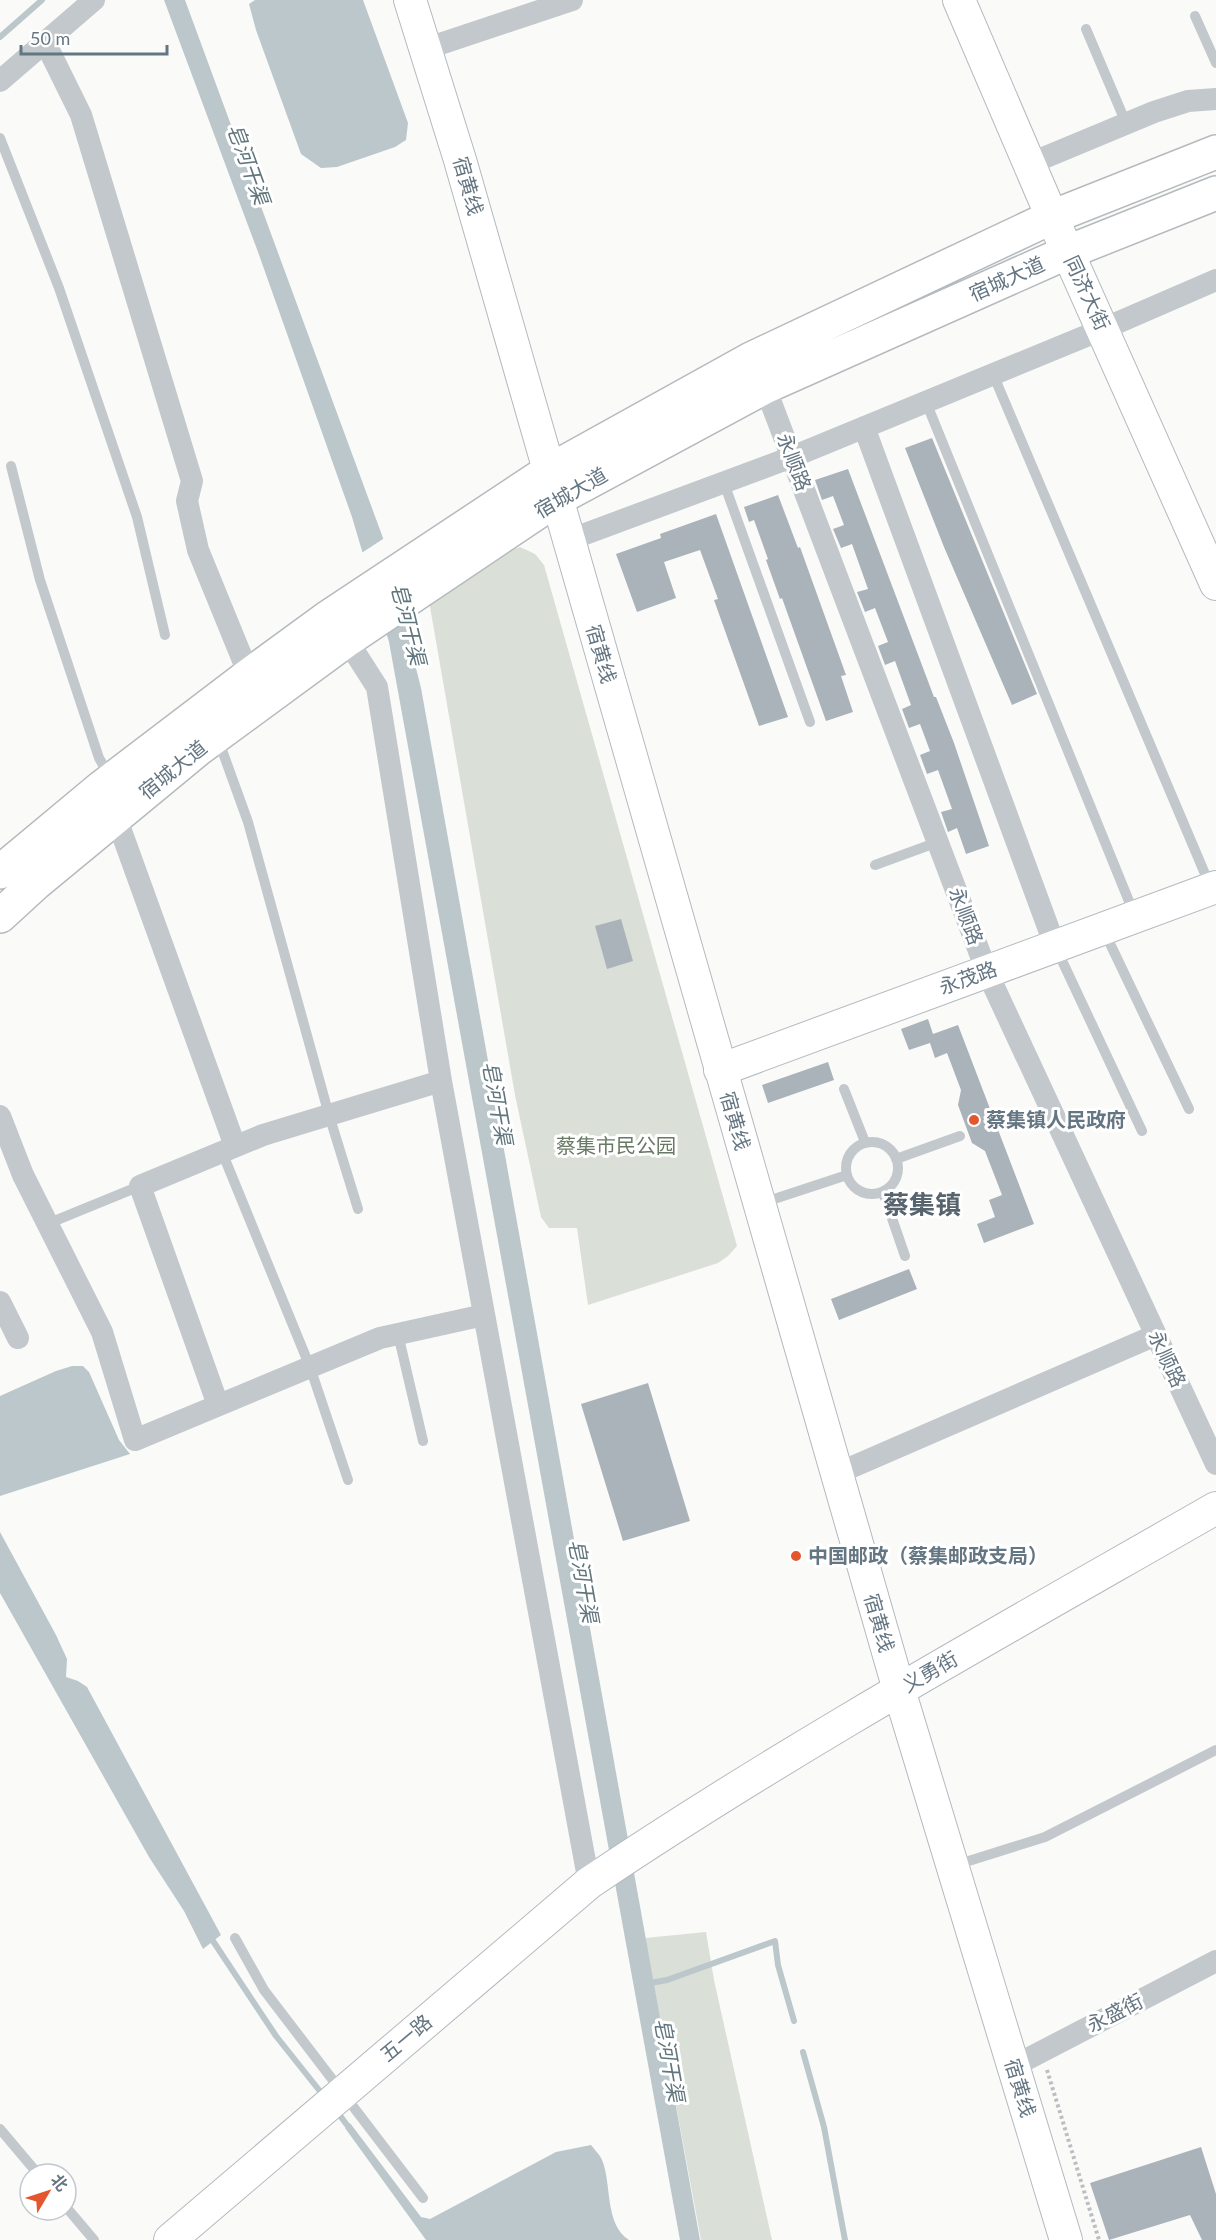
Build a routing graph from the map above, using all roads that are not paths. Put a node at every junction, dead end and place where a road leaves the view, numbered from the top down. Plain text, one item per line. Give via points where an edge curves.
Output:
1 (94, 0) edge
2 (410, 0) edge
3 (572, 0) edge
4 (959, 0) edge
5 (1195, 16) dead end
6 (1086, 29) dead end
7 (45, 42) junction
8 (425, 49) junction
9 (1216, 63) edge
10 (0, 81) edge
11 (1216, 99) edge
12 (1126, 123) junction
13 (0, 138) edge
14 (1216, 152) edge
15 (1029, 164) junction
16 (1216, 193) edge
17 (1052, 217) junction
18 (1068, 252) junction
19 (1216, 280) edge
20 (1104, 329) junction
21 (993, 374) junction
22 (765, 387) junction
23 (926, 402) junction
24 (864, 427) junction
25 (792, 457) junction
26 (11, 466) dead end
27 (724, 483) junction
28 (553, 485) junction
29 (569, 540) junction
30 (1216, 584) edge
31 (337, 629) junction
32 (165, 635) dead end
33 (249, 675) junction
34 (810, 722) dead end
35 (216, 736) junction
36 (112, 780) junction
37 (116, 817) junction
38 (938, 842) junction
39 (875, 865) dead end
40 (0, 872) edge
41 (1214, 888) edge
42 (0, 916) edge
43 (1136, 917) junction
44 (1103, 930) junction
45 (1055, 946) junction
46 (987, 972) junction
47 (720, 1071) junction
48 (441, 1081) junction
49 (844, 1089) dead end
50 (1189, 1109) dead end
51 (329, 1115) junction
52 (0, 1116) edge
53 (1142, 1131) dead end
54 (960, 1136) dead end
55 (865, 1142) junction
56 (228, 1149) junction
57 (896, 1159) junction
58 (847, 1175) junction
59 (140, 1186) junction
60 (883, 1192) junction
61 (758, 1204) junction
62 (358, 1209) dead end
63 (47, 1224) junction
64 (905, 1256) dead end
65 (0, 1302) edge
66 (484, 1315) junction
67 (398, 1334) junction
68 (1156, 1335) junction
69 (18, 1338) dead end
70 (310, 1367) junction
71 (218, 1405) junction
72 (423, 1442) dead end
73 (1216, 1464) edge
74 (836, 1474) junction
75 (348, 1480) dead end
76 (1216, 1508) edge
77 (899, 1689) junction
78 (1216, 1750) edge
79 (648, 1843) joint
80 (953, 1866) junction
81 (589, 1883) junction
82 (235, 1938) dead end
83 (1216, 1961) edge
84 (1014, 2066) junction
85 (342, 2093) junction
86 (0, 2129) edge
87 (28, 2162) edge
88 (423, 2198) dead end
89 (78, 2221) edge
90 (182, 2236) edge
91 (94, 2240) edge
92 (1066, 2240) edge

1 - 7 street
2 - 8 street, 宿黄线
3 - 8 street
4 - 15 street, 同济大街
5 - 9 lane
6 - 12 lane
7 - 10 street
7 - 33 street via 81,115 192,481 187,501 198,550
8 - 28 street, 宿黄线
11 - 12 street via 1188,101
12 - 15 street
13 - 32 lane via 59,288 137,517
14 - 17 main road, 宿城大道
15 - 17 street, 同济大街
16 - 18 main road, 宿城大道
17 - 18 street, 同济大街
17 - 28 main road, 宿城大道 via 751,358
18 - 20 street, 同济大街
18 - 22 main road, 宿城大道
19 - 20 street
20 - 21 street
20 - 30 street, 同济大街
21 - 23 street
21 - 41 lane
22 - 25 street, 永顺路
22 - 28 main road, 宿城大道
23 - 24 street
23 - 43 lane
24 - 25 street
24 - 45 street
25 - 27 street
25 - 38 street, 永顺路
26 - 36 lane via 40,580 99,758
27 - 29 street
27 - 34 lane
28 - 29 street, 宿黄线
28 - 31 main road, 宿城大道
29 - 47 street, 宿黄线
31 - 33 main road, 宿城大道
31 - 35 main road, 宿城大道
31 - 48 street via 377,687
33 - 36 main road, 宿城大道
35 - 37 main road, 宿城大道
35 - 51 lane via 248,822
36 - 40 main road, 宿城大道
37 - 42 main road, 宿城大道
37 - 56 street
38 - 39 lane
38 - 46 street, 永顺路
41 - 43 street, 永茂路
43 - 44 street, 永茂路
44 - 45 street, 永茂路
44 - 50 lane
45 - 46 street, 永茂路
45 - 53 lane
46 - 47 street, 永茂路
46 - 68 street, 永顺路
47 - 61 street, 宿黄线
48 - 51 street
48 - 66 street
49 - 55 lane
51 - 56 street
51 - 62 lane
52 - 63 street
54 - 57 lane
55 - 57 lane via 881,1143
55 - 58 lane via 848,1158
56 - 59 street
56 - 70 lane
57 - 60 lane via 895,1181
58 - 60 lane via 863,1192
58 - 61 lane
59 - 63 lane
59 - 71 street
60 - 64 lane
61 - 74 street, 宿黄线
63 - 71 street via 102,1332 135,1440
65 - 69 street
66 - 67 street
66 - 81 street
67 - 70 street
67 - 72 lane
68 - 73 street, 永顺路
68 - 74 street
70 - 71 street
70 - 75 lane
74 - 77 street, 宿黄线
76 - 77 street, 义勇街
77 - 79 street, 义勇街
77 - 80 street, 宿黄线
78 - 80 lane via 1045,1837
79 - 81 street, 五一路
80 - 84 street, 宿黄线
81 - 85 street, 五一路
82 - 85 lane via 264,1990
83 - 84 street, 永盛街
84 - 92 street, 宿黄线
85 - 88 lane
85 - 90 street, 五一路
86 - 87 lane
89 - 91 lane

